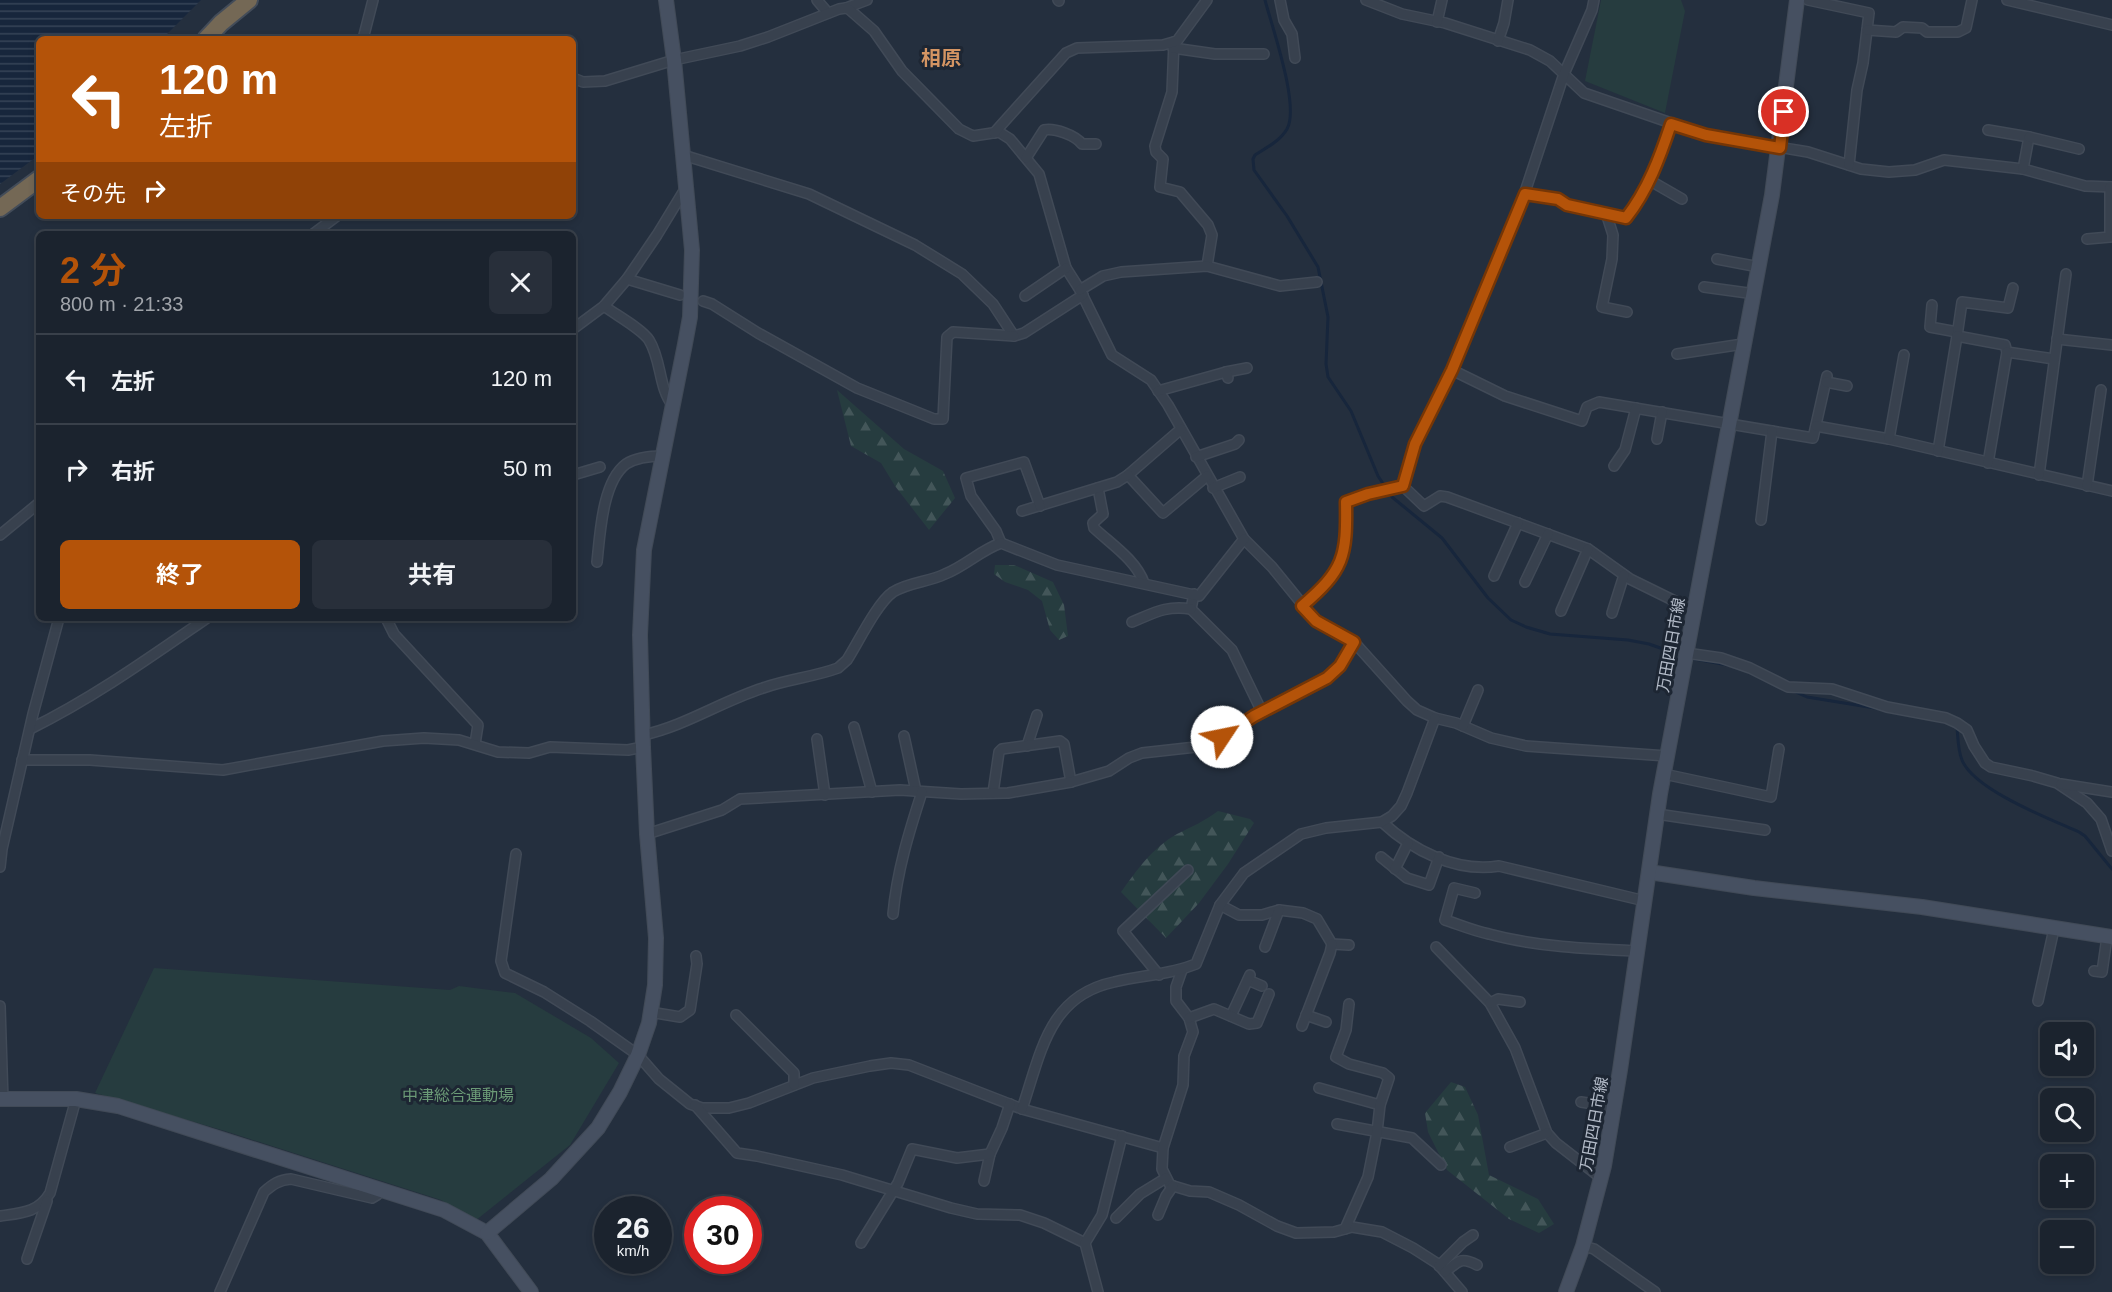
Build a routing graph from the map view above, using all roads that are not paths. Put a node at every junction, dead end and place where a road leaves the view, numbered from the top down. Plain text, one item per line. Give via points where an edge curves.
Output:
1 (249, 0) edge
2 (373, 0) edge
3 (666, 0) edge
4 (817, 0) edge
5 (867, 0) edge
6 (1207, 0) edge
7 (1280, 0) edge
8 (1366, 0) edge
9 (1443, 0) edge
10 (1508, 0) edge
11 (1594, 0) edge
12 (1797, 0) edge
13 (1808, 0) edge
14 (1972, 0) edge
15 (2007, 0) edge
16 (846, 8) junction
17 (828, 13) junction
18 (1437, 22) junction
19 (2112, 25) edge
20 (1867, 30) junction
21 (209, 36) edge
22 (364, 36) edge
23 (1498, 41) junction
24 (1174, 45) junction
25 (1264, 54) dead end
26 (1295, 58) dead end
27 (674, 60) junction
28 (1564, 74) junction
29 (576, 79) edge
30 (1671, 124) junction
31 (1988, 130) dead end
32 (994, 133) junction
33 (2029, 138) junction
34 (1096, 144) dead end
35 (1780, 148) junction
36 (2079, 149) dead end
37 (683, 154) junction
38 (1026, 158) junction
39 (1849, 165) junction
40 (2023, 169) junction
41 (1649, 180) junction
42 (36, 181) edge
43 (2111, 187) edge
44 (686, 189) junction
45 (1525, 194) junction
46 (1682, 199) dead end
47 (0, 208) edge
48 (1606, 213) junction
49 (333, 219) edge
50 (317, 231) edge
51 (2087, 239) dead end
52 (1717, 259) dead end
53 (1207, 266) junction
54 (1759, 267) junction
55 (1066, 268) junction
56 (2066, 274) dead end
57 (627, 279) junction
58 (1317, 282) dead end
59 (1704, 287) dead end
60 (2013, 288) dead end
61 (1082, 293) junction
62 (1755, 294) junction
63 (680, 295) dead end
64 (1025, 296) dead end
65 (703, 301) dead end
66 (1932, 305) dead end
67 (604, 306) junction
68 (1627, 312) dead end
69 (576, 327) edge
70 (1957, 334) junction
71 (1014, 336) junction
72 (2057, 339) junction
73 (1743, 344) junction
74 (2112, 345) edge
75 (2007, 352) junction
76 (1677, 354) dead end
77 (1904, 355) dead end
78 (2054, 359) junction
79 (1246, 368) dead end
80 (1452, 370) junction
81 (1847, 386) dead end
82 (2101, 390) dead end
83 (1158, 391) junction
84 (673, 406) junction
85 (1636, 408) junction
86 (1662, 412) junction
87 (1729, 423) junction
88 (1816, 426) junction
89 (1181, 429) junction
90 (1772, 431) junction
91 (1657, 439) dead end
92 (1889, 439) junction
93 (1239, 440) dead end
94 (1938, 451) junction
95 (663, 456) junction
96 (1196, 457) junction
97 (1988, 463) junction
98 (1614, 466) dead end
99 (600, 467) dead end
100 (576, 474) edge
101 (2039, 474) junction
102 (1128, 476) junction
103 (1207, 476) junction
104 (1240, 477) dead end
105 (1403, 486) junction
106 (2087, 486) junction
107 (1098, 488) junction
108 (1213, 488) junction
109 (2112, 491) edge
110 (36, 505) edge
111 (1040, 506) junction
112 (1022, 511) dead end
113 (1761, 520) dead end
114 (1518, 524) junction
115 (1548, 534) junction
116 (0, 535) edge
117 (1244, 539) junction
118 (1001, 543) junction
119 (1588, 549) junction
120 (597, 562) dead end
121 (1624, 575) junction
122 (1494, 576) dead end
123 (1525, 582) dead end
124 (1143, 583) junction
125 (1194, 594) junction
126 (1302, 606) junction
127 (1191, 609) junction
128 (1693, 610) junction
129 (1561, 611) dead end
130 (1612, 613) dead end
131 (58, 621) edge
132 (202, 621) edge
133 (388, 621) edge
134 (1132, 622) dead end
135 (1354, 642) junction
136 (1686, 653) junction
137 (1478, 690) dead end
138 (1262, 712) junction
139 (1037, 715) dead end
140 (1435, 718) junction
141 (1463, 726) junction
142 (855, 727) dead end
143 (30, 729) junction
144 (904, 736) dead end
145 (817, 739) dead end
146 (643, 741) junction
147 (475, 744) junction
148 (1027, 746) junction
149 (1779, 749) dead end
150 (1667, 756) junction
151 (22, 760) junction
152 (1664, 774) junction
153 (1071, 782) junction
154 (2057, 783) junction
155 (872, 792) junction
156 (919, 792) junction
157 (2112, 792) edge
158 (993, 793) junction
159 (825, 795) junction
160 (1657, 814) junction
161 (1382, 822) junction
162 (1765, 830) dead end
163 (647, 834) junction
164 (1408, 843) junction
165 (2112, 851) edge
166 (516, 854) dead end
167 (1381, 857) dead end
168 (1439, 857) junction
169 (0, 867) edge
170 (1395, 869) junction
171 (1188, 870) dead end
172 (1649, 872) junction
173 (1475, 893) dead end
174 (1645, 901) junction
175 (1220, 905) junction
176 (1280, 910) junction
177 (893, 914) dead end
178 (2054, 929) junction
179 (2110, 937) edge
180 (1332, 944) junction
181 (1349, 945) dead end
182 (1265, 947) dead end
183 (1436, 947) dead end
184 (1638, 951) junction
185 (696, 956) dead end
186 (1182, 970) junction
187 (2094, 971) dead end
188 (1159, 975) junction
189 (1262, 986) dead end
190 (1269, 994) dead end
191 (2038, 1001) dead end
192 (1520, 1002) dead end
193 (1349, 1004) dead end
194 (1490, 1004) junction
195 (0, 1006) edge
196 (650, 1012) junction
197 (736, 1015) dead end
198 (1306, 1015) junction
199 (1231, 1016) junction
200 (1189, 1018) junction
201 (1326, 1022) dead end
202 (1302, 1026) dead end
203 (638, 1055) junction
204 (794, 1085) junction
205 (1319, 1088) dead end
206 (2, 1099) edge
207 (76, 1099) junction
208 (1581, 1102) dead end
209 (1010, 1104) junction
210 (1380, 1105) junction
211 (695, 1106) junction
212 (1614, 1107) junction
213 (1022, 1109) junction
214 (1337, 1124) dead end
215 (1377, 1132) junction
216 (1547, 1132) junction
217 (1122, 1136) junction
218 (1510, 1147) dead end
219 (1163, 1148) junction
220 (990, 1154) junction
221 (1441, 1165) dead end
222 (1166, 1178) junction
223 (1601, 1178) junction
224 (984, 1181) dead end
225 (1173, 1186) junction
226 (379, 1189) junction
227 (894, 1191) junction
228 (50, 1193) junction
229 (1158, 1215) dead end
230 (0, 1216) edge
231 (1116, 1218) dead end
232 (1345, 1229) junction
233 (487, 1233) junction
234 (1473, 1235) dead end
235 (861, 1243) dead end
236 (1085, 1243) junction
237 (1583, 1246) junction
238 (27, 1259) dead end
239 (1477, 1265) dead end
240 (1442, 1269) junction
241 (220, 1292) edge
242 (531, 1292) edge
243 (1098, 1292) edge
244 (1462, 1292) edge
245 (1566, 1292) edge
246 (1655, 1292) edge

1 - 21 highway
2 - 22 street
3 - 27 street
4 - 17 street
5 - 16 street
6 - 24 street
7 - 26 street via 1292,34
8 - 18 street
9 - 18 street
10 - 23 street
11 - 28 street
12 - 35 street, 万田四日市線
13 - 20 street via 1869,13
14 - 20 street via 1966,28 1959,32 1903,27 1896,32
15 - 19 street
16 - 17 street
16 - 32 street via 874,31 902,71 959,129 973,136
17 - 27 street via 768,37
18 - 23 street
20 - 39 street
23 - 28 street via 1530,50
24 - 25 street via 1215,54
24 - 32 street via 1077,48 1066,53
24 - 53 street via 1172,92 1155,146 1162,159 1160,187 1180,192 1208,225 1212,235
27 - 29 street via 605,81
27 - 37 street
28 - 30 street via 1584,93
28 - 45 street
30 - 35 street via 1706,135
30 - 41 street
31 - 33 street
32 - 38 street via 1010,139
33 - 36 street
33 - 40 street
34 - 38 street via 1082,144 1078,139 1044,130
35 - 39 street
35 - 54 street, 万田四日市線
37 - 44 street
37 - 71 street via 809,194 915,245 962,274 993,304
38 - 55 street via 1039,174
39 - 40 street via 1889,172 1915,170 1944,160
40 - 43 street via 2085,186
41 - 46 street
41 - 48 street via 1626,218
42 - 47 highway
43 - 51 street via 2110,237
44 - 57 street
44 - 84 street via 693,281
45 - 48 street
45 - 80 street
48 - 68 street via 1613,235 1612,259 1602,307
49 - 50 street
52 - 54 street
53 - 58 street via 1280,286
53 - 61 street via 1103,276
54 - 62 street, 万田四日市線
55 - 61 street
55 - 64 street
56 - 72 street
57 - 63 street
57 - 67 street
59 - 62 street
60 - 70 street via 2008,308 1962,302
61 - 71 street
61 - 83 street via 1112,355 1151,380
62 - 73 street, 万田四日市線
65 - 71 street via 857,388 934,419 943,419 947,337 953,332
66 - 70 street via 1930,327
67 - 69 street
67 - 84 street via 648,338 666,396
70 - 75 street via 2005,345
70 - 94 street
72 - 74 street
72 - 78 street
73 - 76 street
73 - 87 street, 万田四日市線
75 - 78 street
75 - 97 street
77 - 92 street
78 - 101 street
79 - 83 street
80 - 85 street via 1505,396 1582,421 1587,407 1599,402
80 - 105 street via 1415,444
81 - 88 street via 1827,379
82 - 106 street
83 - 89 street
84 - 95 street
85 - 86 street
85 - 98 street via 1625,450
86 - 87 street
86 - 91 street
87 - 90 street
87 - 128 street, 万田四日市線
88 - 90 street via 1813,438
88 - 92 street
89 - 96 street
89 - 102 street
90 - 113 street
92 - 94 street
93 - 96 street
94 - 97 street
95 - 120 street via 636,459 616,475 607,495
95 - 146 street via 644,550 640,636
96 - 103 street
97 - 101 street
99 - 100 street
101 - 106 street
102 - 103 street via 1163,513
102 - 107 street
103 - 108 street
104 - 108 street
105 - 114 street via 1424,506 1440,496 1447,497
105 - 126 street via 1346,502 1347,540 1343,556 1334,575
106 - 109 street
107 - 111 street
107 - 124 street via 1103,514 1093,523 1094,528 1133,563
108 - 117 street
110 - 116 street
111 - 112 street
111 - 118 street via 1024,462 966,478 971,495
114 - 115 street
114 - 122 street
115 - 119 street
115 - 123 street
117 - 125 street via 1199,596
117 - 126 street
118 - 124 street via 1057,565
118 - 146 street via 946,574 894,592 884,600 838,668 765,687
119 - 121 street
119 - 129 street
121 - 128 street
121 - 130 street
124 - 125 street
125 - 127 street
126 - 135 street via 1316,621
127 - 134 street via 1166,608
127 - 138 street via 1232,650
128 - 136 street, 万田四日市線
131 - 143 street
132 - 143 street via 78,704
133 - 147 street via 394,634 478,725
135 - 138 street via 1340,666 1327,678
135 - 140 street via 1407,701
136 - 150 street, 万田四日市線
136 - 154 street via 1721,658 1788,687 1832,689 1887,707 1946,718 1967,730 1991,767
137 - 141 street
138 - 153 street via 1222,737 1196,747 1142,753 1109,771
139 - 148 street
140 - 141 street
140 - 161 street via 1401,806
141 - 150 street via 1526,746
142 - 155 street
143 - 151 street
144 - 156 street
145 - 159 street
146 - 147 street via 628,750 550,747 529,753 498,752
146 - 163 street
147 - 151 street via 444,738 383,741 224,770 90,760
148 - 153 street via 1060,741 1064,744
148 - 158 street via 999,752
149 - 152 street via 1771,797
150 - 152 street, 万田四日市線
151 - 169 street
152 - 160 street, 万田四日市線
153 - 158 street
154 - 157 street
154 - 165 street via 2087,803 2101,819
155 - 156 street
155 - 159 street
156 - 158 street
156 - 177 street
159 - 163 street via 740,799 722,810
160 - 162 street
160 - 172 street, 万田四日市線
161 - 164 street
161 - 175 street via 1301,834 1244,873
163 - 196 street via 656,938
164 - 168 street
164 - 170 street
166 - 203 street via 501,961 505,973 552,997
167 - 170 street
168 - 170 street via 1428,885
168 - 174 street via 1462,865 1499,866
171 - 188 street via 1123,931
172 - 174 street, 万田四日市線
172 - 178 street via 1922,907
173 - 184 street via 1454,888 1445,920 1490,935 1538,943
174 - 184 street, 万田四日市線
175 - 176 street via 1239,915
175 - 186 street via 1196,964
176 - 180 street via 1317,919
176 - 182 street
178 - 179 street
178 - 191 street
179 - 187 street via 2102,972
180 - 181 street
180 - 198 street
183 - 194 street
184 - 212 street, 万田四日市線
185 - 196 street via 690,1010 680,1017
186 - 188 street
186 - 200 street via 1176,1001
188 - 213 street via 1113,982 1077,997 1064,1008 1048,1033
189 - 199 street via 1249,977
190 - 199 street via 1257,1023 1249,1024
192 - 194 street via 1498,999
193 - 210 street via 1346,1030 1336,1057 1389,1078
194 - 216 street via 1515,1048
195 - 206 street
196 - 203 street
197 - 204 street via 794,1073
198 - 201 street
198 - 202 street
199 - 200 street via 1214,1009
200 - 219 street via 1193,1032
203 - 211 street via 659,1079
203 - 233 street via 598,1128 551,1179
204 - 209 street via 891,1064 909,1065
204 - 211 street via 729,1108
205 - 210 street
206 - 207 street
207 - 226 street via 118,1106
207 - 228 street
208 - 212 street
209 - 213 street
209 - 220 street
210 - 215 street
211 - 227 street via 737,1153 842,1175
212 - 223 street, 万田四日市線
213 - 217 street
214 - 215 street
215 - 221 street via 1412,1138
215 - 232 street via 1368,1177
216 - 218 street
216 - 223 street
217 - 219 street
217 - 236 street via 1102,1215
219 - 222 street via 1162,1169
220 - 224 street
220 - 227 street via 957,1158 912,1149
222 - 225 street
222 - 231 street via 1140,1194
223 - 237 street, 万田四日市線
225 - 229 street
225 - 232 street via 1209,1192 1296,1233
226 - 233 street via 444,1210
226 - 241 street via 372,1198 291,1179 273,1184 264,1192
227 - 235 street
227 - 236 street via 977,1214 1020,1215 1044,1222
228 - 230 street via 37,1208
228 - 238 street
232 - 240 street via 1364,1227 1382,1232
233 - 242 street
234 - 240 street via 1462,1242
236 - 243 street
237 - 245 street, 万田四日市線
237 - 246 street via 1594,1249
239 - 240 street via 1462,1260
240 - 244 street

